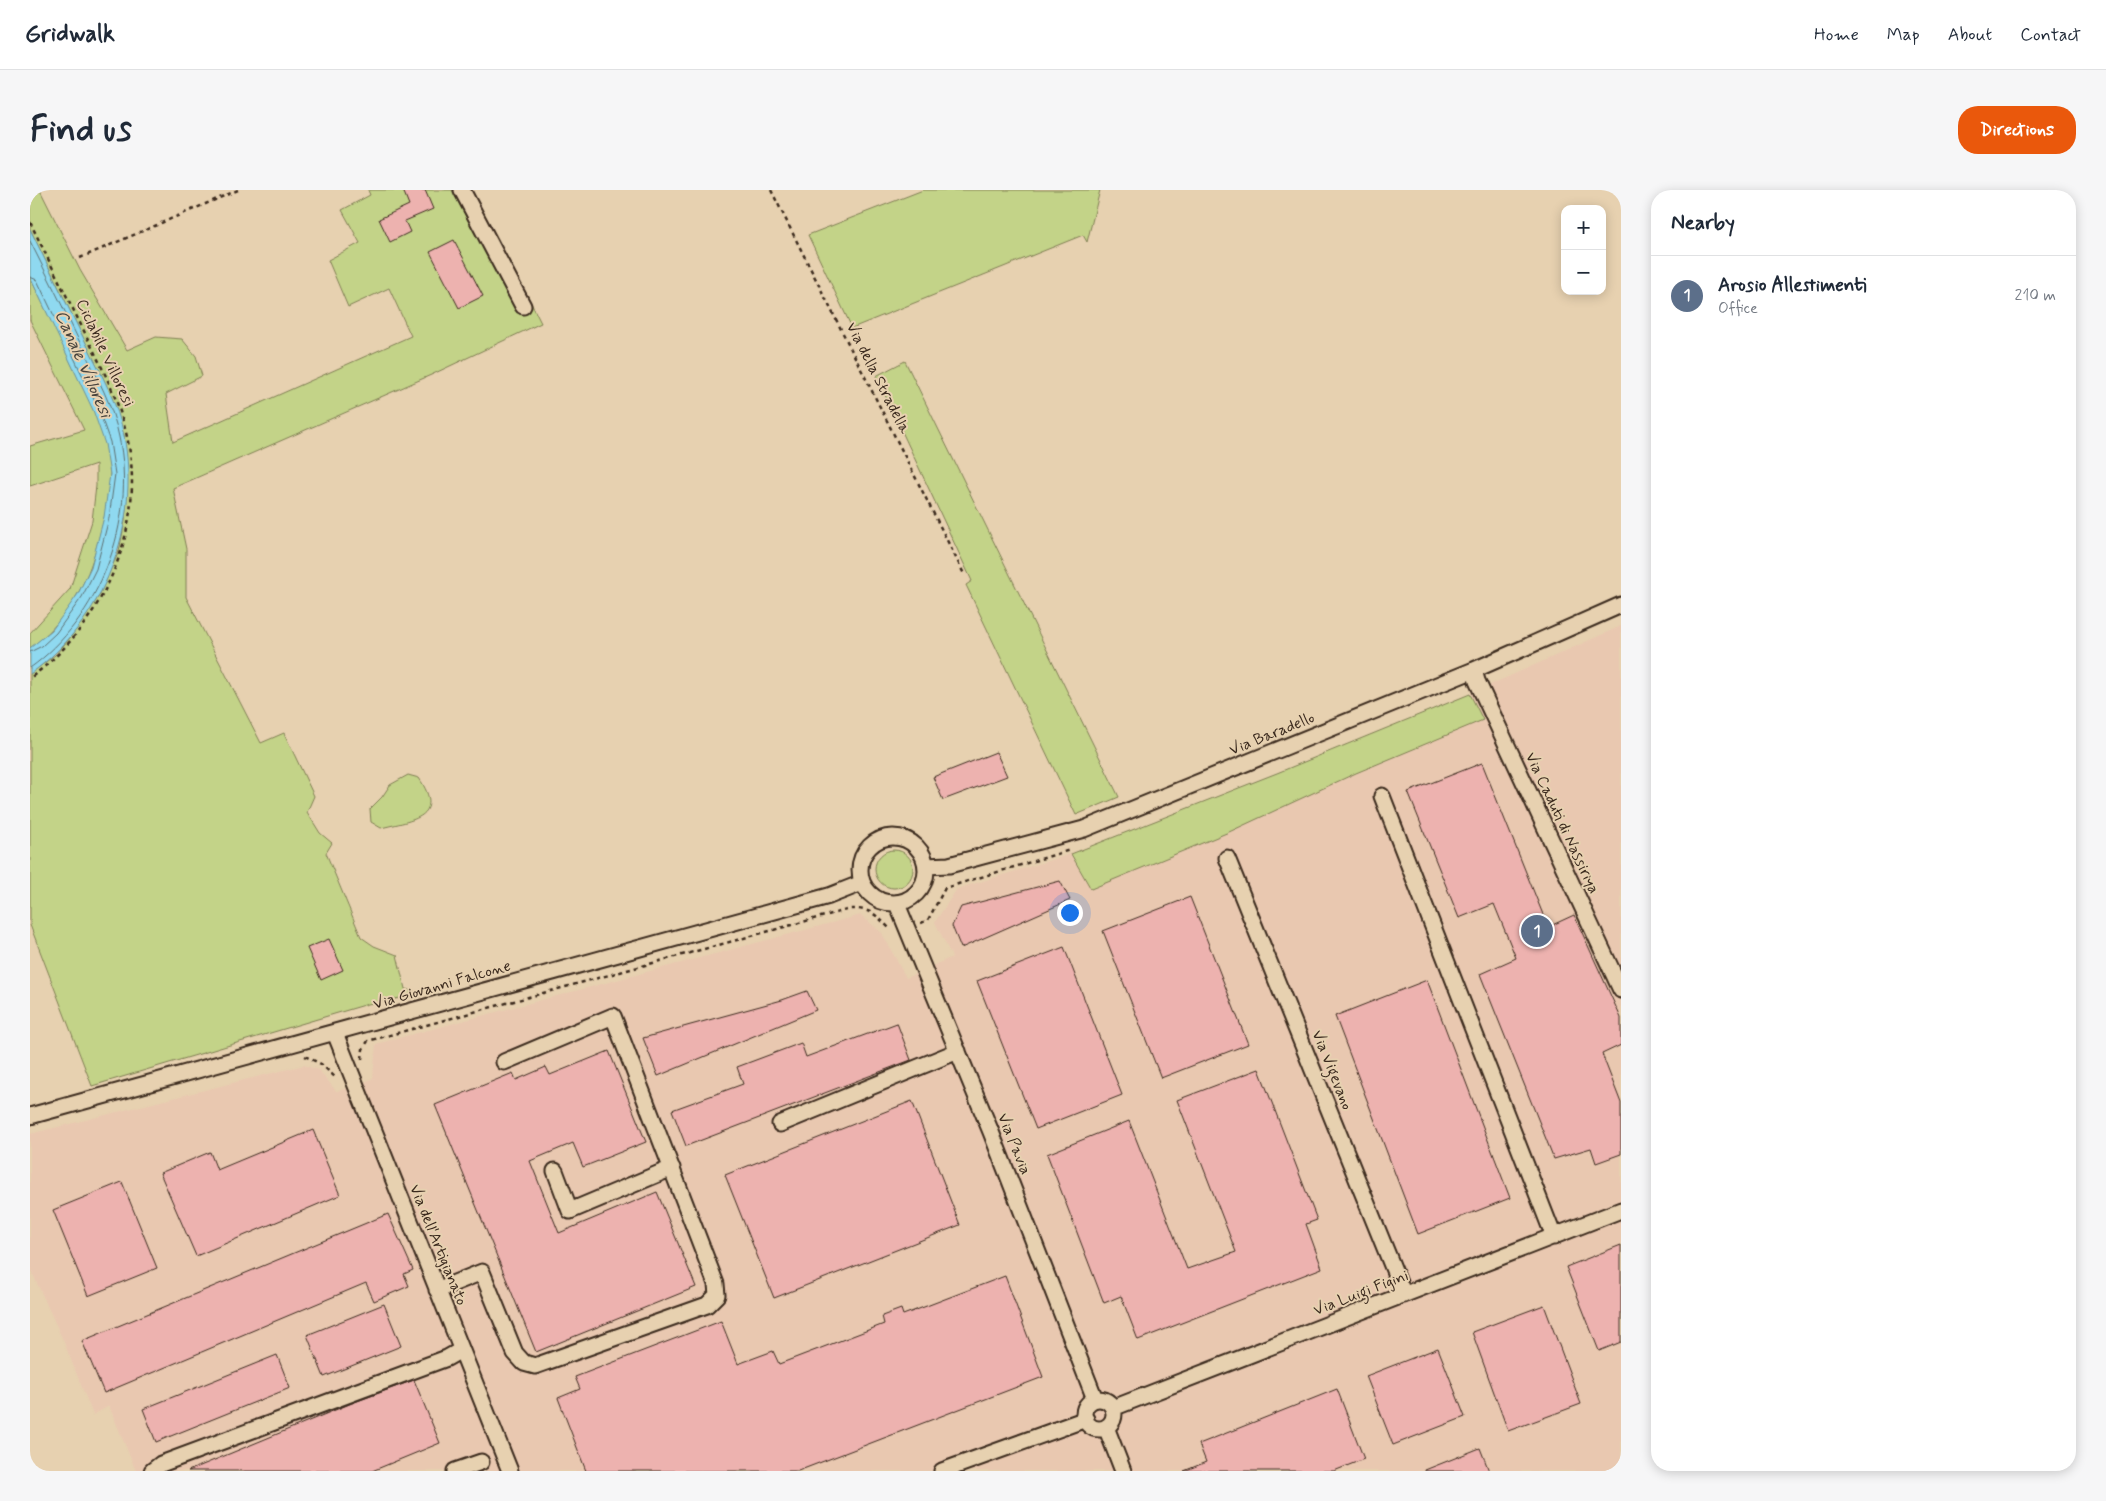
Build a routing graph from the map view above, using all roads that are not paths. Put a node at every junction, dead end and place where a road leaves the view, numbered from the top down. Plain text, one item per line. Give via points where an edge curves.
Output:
1 (462, 190) edge
2 (523, 306) dead end
3 (1621, 605) edge
4 (1474, 670) junction
5 (1382, 796) dead end
6 (1227, 858) dead end
7 (926, 866) junction
8 (862, 884) junction
9 (897, 904) junction
10 (1621, 990) edge
11 (335, 1033) junction
12 (958, 1051) junction
13 (504, 1062) dead end
14 (30, 1116) edge
15 (780, 1124) dead end
16 (672, 1168) junction
17 (555, 1171) dead end
18 (1621, 1210) edge
19 (1554, 1238) junction
20 (437, 1290) junction
21 (1404, 1295) junction
22 (462, 1350) junction
23 (1095, 1399) junction
24 (1113, 1408) junction
25 (1086, 1419) junction
26 (1106, 1427) junction
27 (481, 1462) dead end
28 (152, 1471) edge
29 (455, 1471) edge
30 (510, 1471) edge
31 (942, 1471) edge
32 (1123, 1471) edge

1 - 2 street
3 - 4 street, Via Baradello
4 - 7 street, Via Baradello via 1084,829 949,865
4 - 10 street, Via Caduti di Nassiriya
5 - 19 street
6 - 21 street, Via Vigevano
7 - 8 street via 916,846 901,838 884,838 874,843 861,861
7 - 9 street via 926,877 916,895
8 - 9 street via 876,899
8 - 11 street, Via Giovanni Falcone via 829,896
9 - 12 street, Via Pavia
11 - 14 street, Via Giovanni Falcone
11 - 20 street, Via dell'Artigianato
12 - 15 street
12 - 23 street, Via Pavia
13 - 16 street via 614,1016
16 - 17 street via 570,1210
16 - 20 street via 716,1284 717,1295 707,1305 535,1366 524,1363 515,1353 482,1272
18 - 19 street, Via Luigi Figini
19 - 21 street, Via Luigi Figini
20 - 22 street, Via dell'Artigianato
21 - 24 street, Via Luigi Figini
22 - 28 street via 161,1464
22 - 30 street, Via dell'Artigianato
23 - 24 street via 1109,1402
23 - 25 street via 1088,1404
24 - 26 street via 1112,1422
25 - 26 street via 1090,1425
25 - 31 street
26 - 32 street
27 - 29 street

